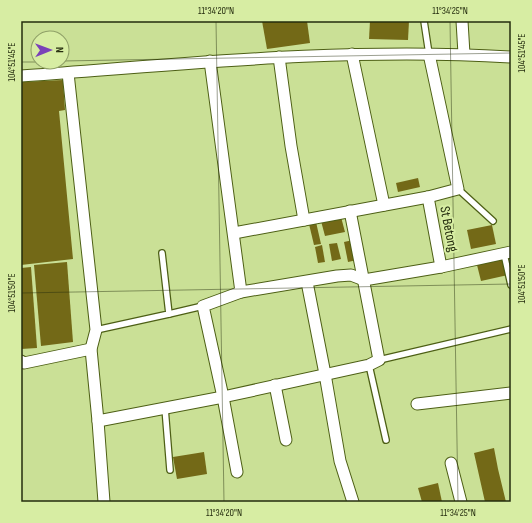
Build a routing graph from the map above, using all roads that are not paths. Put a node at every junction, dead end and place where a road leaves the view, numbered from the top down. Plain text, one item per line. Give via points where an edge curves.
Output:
1 (424, 21) edge
2 (462, 21) edge
3 (352, 54) junction
4 (429, 54) junction
5 (464, 54) junction
6 (279, 57) junction
7 (511, 58) edge
8 (210, 61) junction
9 (68, 73) junction
10 (21, 76) edge
11 (458, 189) junction
12 (428, 197) junction
13 (384, 205) junction
14 (350, 211) junction
15 (304, 220) junction
16 (493, 221) dead end
17 (234, 233) junction
18 (162, 253) dead end
19 (508, 253) edge
20 (441, 267) junction
21 (364, 280) junction
22 (307, 282) junction
23 (511, 285) edge
24 (242, 292) junction
25 (204, 306) junction
26 (169, 314) junction
27 (511, 329) edge
28 (96, 330) junction
29 (91, 350) junction
30 (21, 362) edge
31 (374, 362) junction
32 (325, 374) junction
33 (275, 385) junction
34 (511, 394) edge
35 (223, 397) junction
36 (417, 404) dead end
37 (165, 408) junction
38 (98, 421) junction
39 (286, 440) dead end
40 (386, 440) dead end
41 (451, 463) dead end
42 (170, 470) dead end
43 (237, 472) dead end
44 (104, 502) edge
45 (353, 502) edge
46 (461, 502) edge

1 - 4 lane
2 - 5 street
3 - 4 street
3 - 6 street
3 - 13 street
4 - 5 street
4 - 11 street
5 - 7 street
6 - 8 street
6 - 15 street
8 - 9 street
8 - 17 street
9 - 10 street
9 - 28 street
11 - 12 street
11 - 16 lane
12 - 13 street
12 - 20 street, St Betong
13 - 14 street
14 - 15 street
14 - 21 street
15 - 17 street
17 - 24 street
18 - 26 lane
19 - 20 street
19 - 23 lane
20 - 21 street
21 - 22 street via 351,275
21 - 31 street
22 - 24 street
22 - 32 street
24 - 25 street
25 - 26 lane
25 - 35 street
26 - 28 lane
27 - 31 lane
28 - 29 street
29 - 30 street
29 - 38 street
31 - 32 street
31 - 40 lane
32 - 33 street
32 - 45 street via 340,461
33 - 35 street
33 - 39 street
34 - 36 street
35 - 37 street
35 - 43 street
37 - 38 street
37 - 42 lane
38 - 44 street
41 - 46 street

